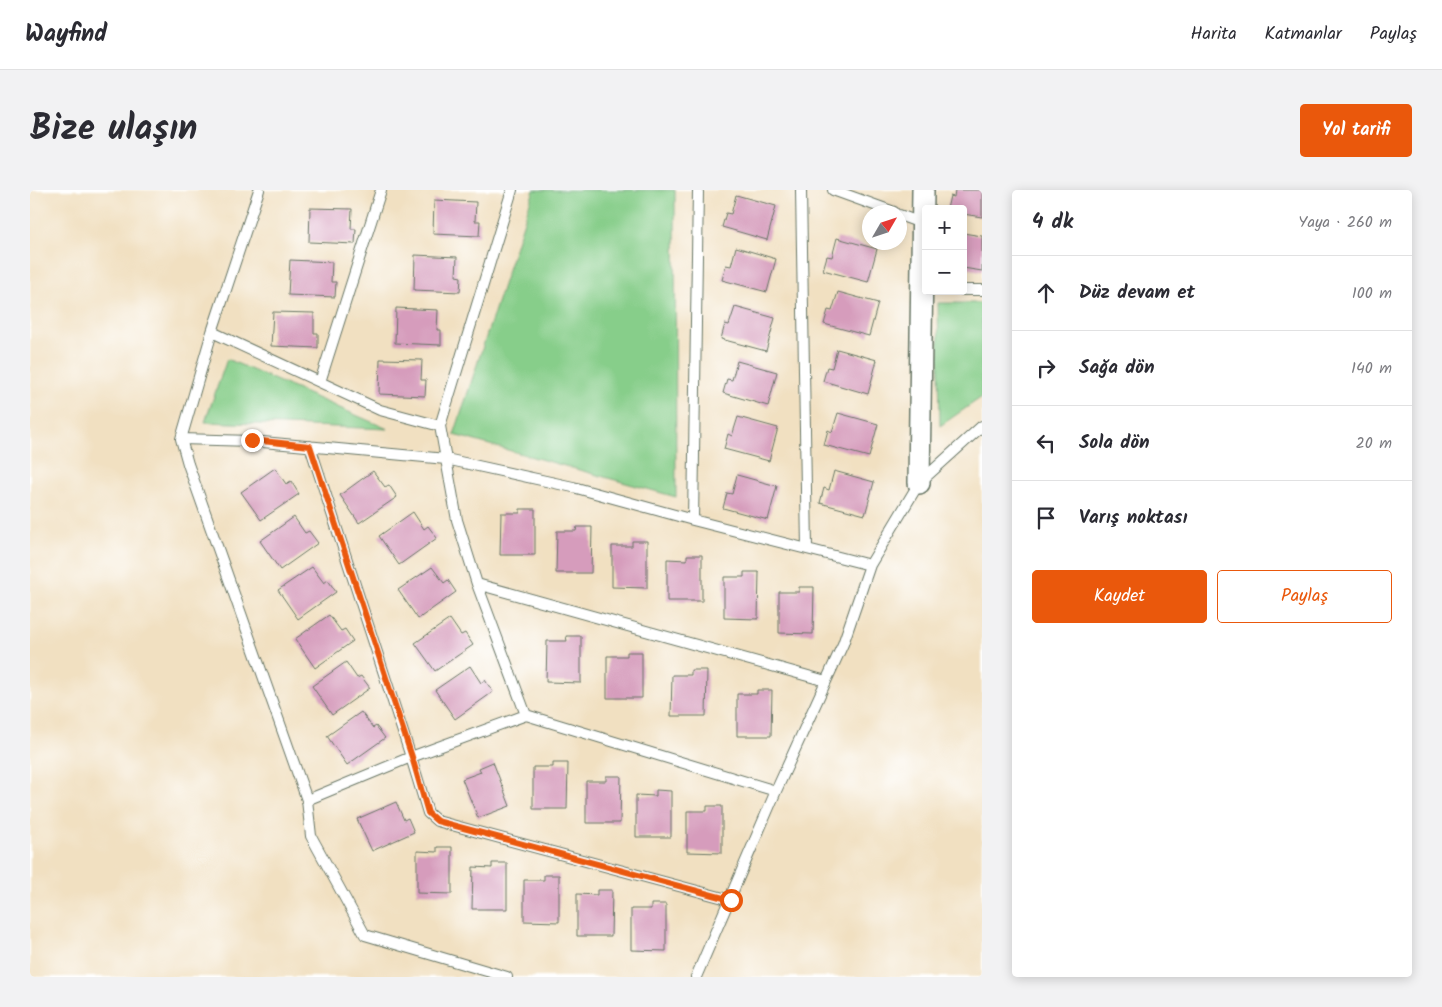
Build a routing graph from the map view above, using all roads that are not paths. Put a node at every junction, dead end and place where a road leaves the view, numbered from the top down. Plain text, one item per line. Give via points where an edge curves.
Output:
1 (259, 190) edge
2 (381, 190) edge
3 (512, 190) edge
4 (698, 190) edge
5 (801, 190) edge
6 (833, 190) edge
7 (924, 190) edge
8 (875, 205) edge
9 (924, 205) edge
10 (907, 218) edge
11 (922, 223) edge
12 (967, 290) edge
13 (982, 290) edge
14 (924, 295) edge
15 (212, 332) junction
16 (320, 382) junction
17 (440, 426) junction
18 (982, 426) edge
19 (181, 439) junction
20 (310, 446) junction
21 (446, 458) junction
22 (919, 483) junction
23 (693, 520) junction
24 (807, 549) junction
25 (870, 564) junction
26 (477, 584) junction
27 (826, 681) junction
28 (526, 715) junction
29 (412, 757) junction
30 (776, 791) junction
31 (308, 800) junction
32 (731, 900) junction
33 (507, 977) edge
34 (696, 977) edge

1 - 15 lane
2 - 16 lane
3 - 17 lane
4 - 23 lane
5 - 24 lane
6 - 8 lane
7 - 9 street
10 - 11 lane
12 - 13 lane
14 - 22 street
15 - 16 lane
15 - 19 lane
16 - 17 lane via 380,410
17 - 21 lane
18 - 22 lane
19 - 20 lane via 252,440
19 - 31 lane
20 - 21 lane
20 - 29 lane
21 - 23 lane via 573,487
21 - 26 lane via 457,520
22 - 25 lane
23 - 24 lane
24 - 25 lane
25 - 27 lane via 843,644
26 - 27 lane
26 - 28 lane
27 - 30 lane
28 - 29 lane
28 - 30 lane
29 - 31 lane
29 - 32 lane via 428,813 437,821
30 - 32 lane
31 - 33 lane via 310,836 365,934
32 - 34 lane

